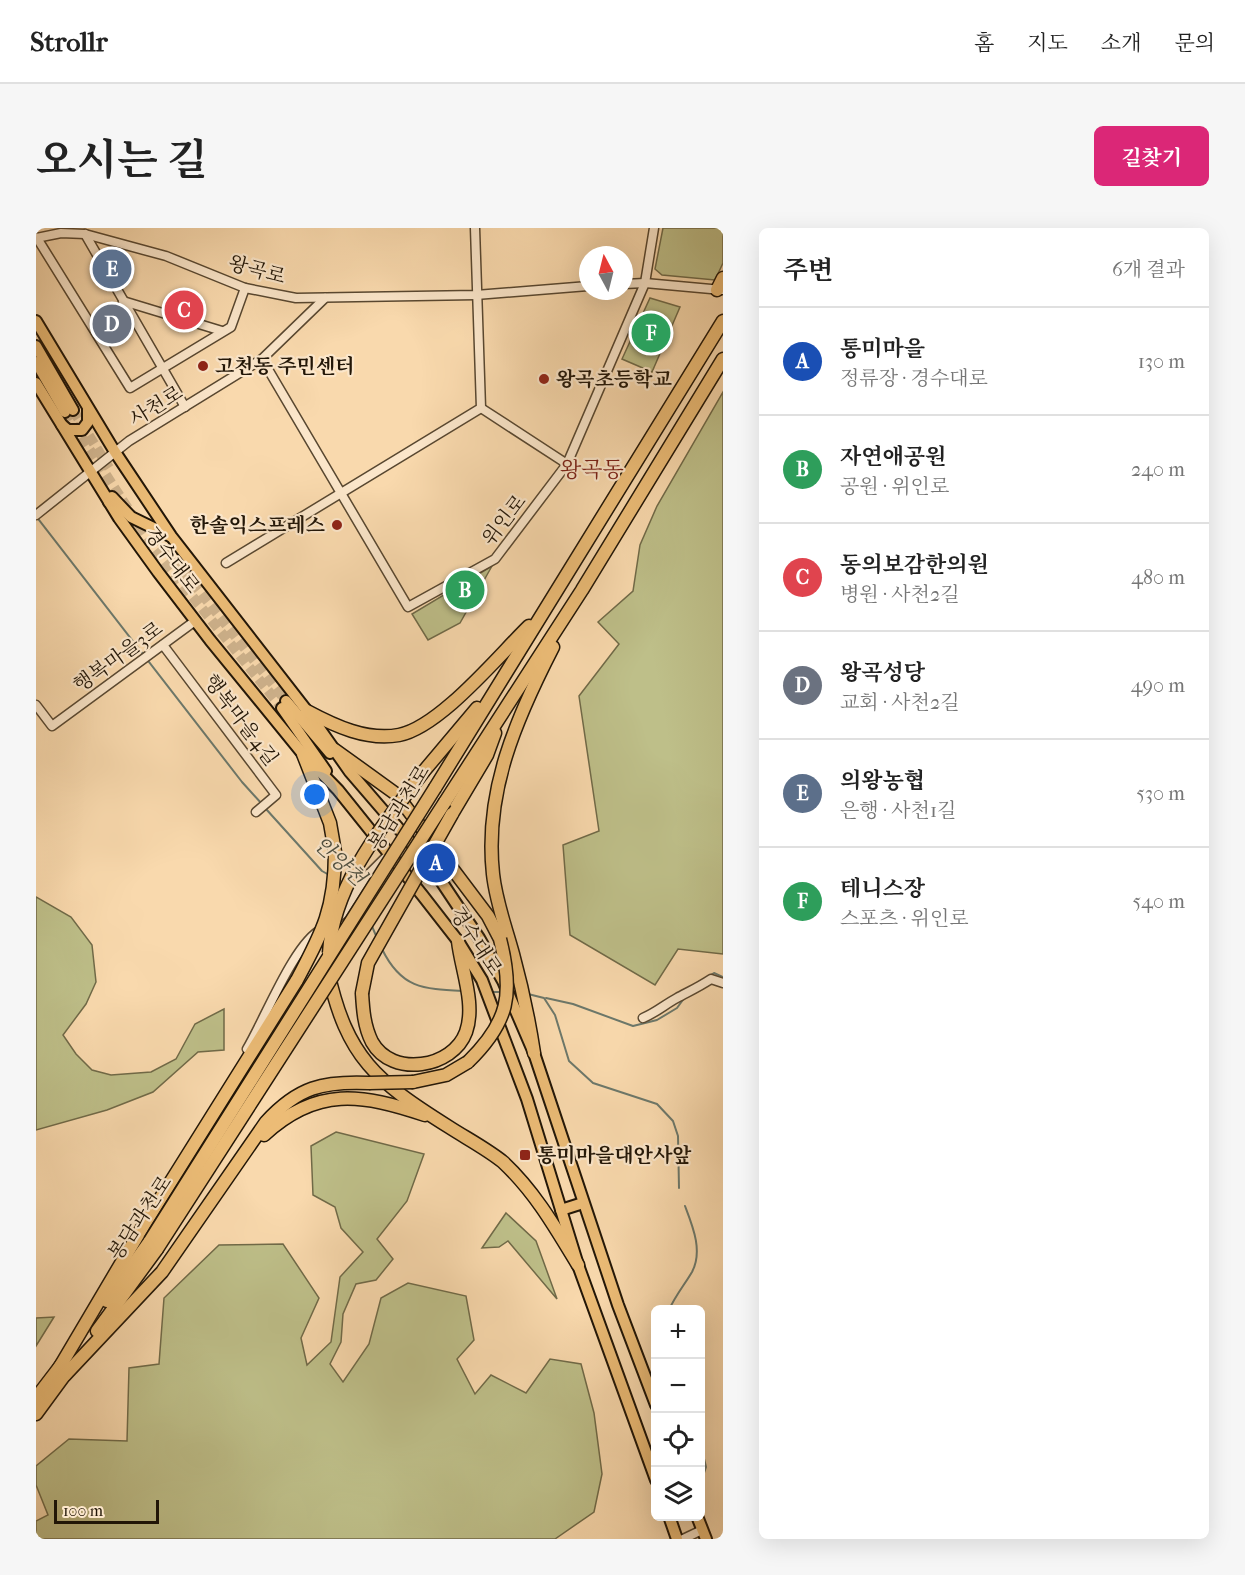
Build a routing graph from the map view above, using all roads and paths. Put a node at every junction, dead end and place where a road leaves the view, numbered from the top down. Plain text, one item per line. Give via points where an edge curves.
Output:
1 (475, 228) edge
2 (654, 228) edge
3 (85, 234) junction
4 (36, 238) edge
5 (723, 278) edge
6 (645, 283) junction
7 (633, 284) edge
8 (579, 287) edge
9 (245, 288) junction
10 (720, 290) edge
11 (476, 295) junction
12 (325, 298) junction
13 (123, 301) junction
14 (36, 321) edge
15 (723, 321) edge
16 (222, 331) junction
17 (36, 346) edge
18 (262, 359) junction
19 (723, 359) edge
20 (36, 362) edge
21 (162, 368) junction
22 (36, 383) edge
23 (185, 407) junction
24 (88, 408) junction
25 (481, 408) junction
26 (60, 423) junction
27 (115, 452) junction
28 (567, 464) junction
29 (91, 474) junction
30 (340, 494) junction
31 (110, 505) junction
32 (36, 516) edge
33 (171, 536) junction
34 (226, 563) dead end
35 (582, 590) junction
36 (544, 611) junction
37 (195, 621) junction
38 (163, 645) junction
39 (503, 677) junction
40 (36, 705) edge
41 (505, 707) junction
42 (307, 711) junction
43 (335, 750) junction
44 (303, 754) junction
45 (350, 772) junction
46 (338, 790) junction
47 (256, 812) dead end
48 (389, 855) junction
49 (458, 941) junction
50 (723, 983) edge
51 (643, 1018) dead end
52 (534, 1053) junction
53 (435, 1118) junction
54 (248, 1149) junction
55 (172, 1175) dead end
56 (583, 1203) junction
57 (561, 1210) junction
58 (153, 1245) junction
59 (578, 1265) junction
60 (62, 1372) junction
61 (651, 1391) edge
62 (36, 1398) edge
63 (36, 1414) edge
64 (651, 1467) edge
65 (671, 1521) edge
66 (704, 1534) edge
67 (677, 1539) edge
68 (683, 1539) edge

1 - 11 street
2 - 6 street, 위인로
3 - 4 street, 왕곡로
3 - 9 street, 왕곡로 via 166,256
3 - 13 street
4 - 21 street via 130,388
5 - 10 highway
6 - 7 street
6 - 10 street
6 - 28 street, 위인로
8 - 11 street, 왕곡로
9 - 12 street, 왕곡로 via 296,298
9 - 16 street via 231,327
11 - 12 street, 왕곡로
11 - 25 street
12 - 18 street, 사천로
13 - 16 street
13 - 21 street
14 - 24 main road, 경수대로
15 - 36 highway, 봉담과천로
16 - 21 street
17 - 20 main road via 69,411
18 - 23 street, 사천로
18 - 30 street, 위인로
19 - 35 highway, 봉담과천로
21 - 23 street
22 - 26 main road, 경수대로
23 - 27 street, 사천로
24 - 26 main road via 88,422 82,430 68,430
24 - 27 main road, 경수대로
25 - 28 street
25 - 30 street
26 - 29 main road, 경수대로
27 - 29 street, 사천로
27 - 33 main road, 경수대로
28 - 30 street, 위인로 via 495,559 408,607
29 - 31 main road, 경수대로
29 - 32 street, 사천로
30 - 34 street
31 - 33 main road via 110,496 131,517
31 - 37 main road, 경수대로
33 - 42 main road, 경수대로
35 - 41 highway, 봉담과천로
35 - 52 highway via 525,701 506,751 495,799 493,876 525,999
36 - 39 highway, 봉담과천로
36 - 42 highway via 449,705 400,735 355,733
37 - 38 street, 행복마을3로
37 - 44 main road, 경수대로
38 - 40 street, 행복마을3로 via 52,726
38 - 47 street, 행복마을4길 via 276,795
39 - 53 highway, bridge via 384,824 351,878 329,943 328,972 335,1003 355,1049 370,1070
39 - 58 highway, 봉담과천로, bridge
41 - 49 highway, bridge via 487,755 368,963 362,993 364,1021 373,1044 386,1056 414,1065 440,1060 455,1050 466,1031 468,996
41 - 58 highway, 봉담과천로, bridge
42 - 43 main road, 경수대로
43 - 45 main road, 경수대로
43 - 54 highway, bridge via 396,794 481,907 501,939 509,987 501,1019 487,1043 468,1062 446,1075 413,1082 326,1083 292,1097 266,1122
44 - 46 main road, 경수대로
44 - 60 highway, bridge via 330,823 335,852 333,898 322,930 297,980 145,1223
45 - 46 main road via 284,704
45 - 52 main road, 경수대로, bridge via 431,866 479,938 511,997
46 - 48 main road, 경수대로
48 - 49 main road, 경수대로
48 - 55 street via 365,878 342,914 311,934
49 - 57 main road, 경수대로 via 489,996 527,1099
50 - 51 street via 711,979 660,1012
52 - 56 main road, 경수대로
53 - 54 highway via 375,1100 335,1098 299,1108
53 - 59 highway via 501,1160 543,1206
54 - 60 highway via 170,1261
56 - 57 main road
56 - 61 main road, 경수대로
57 - 59 main road, 경수대로
58 - 60 highway, 봉담과천로
59 - 64 main road, 경수대로
60 - 62 highway, 봉담과천로
60 - 63 highway, 봉담과천로
65 - 67 main road
66 - 68 street

